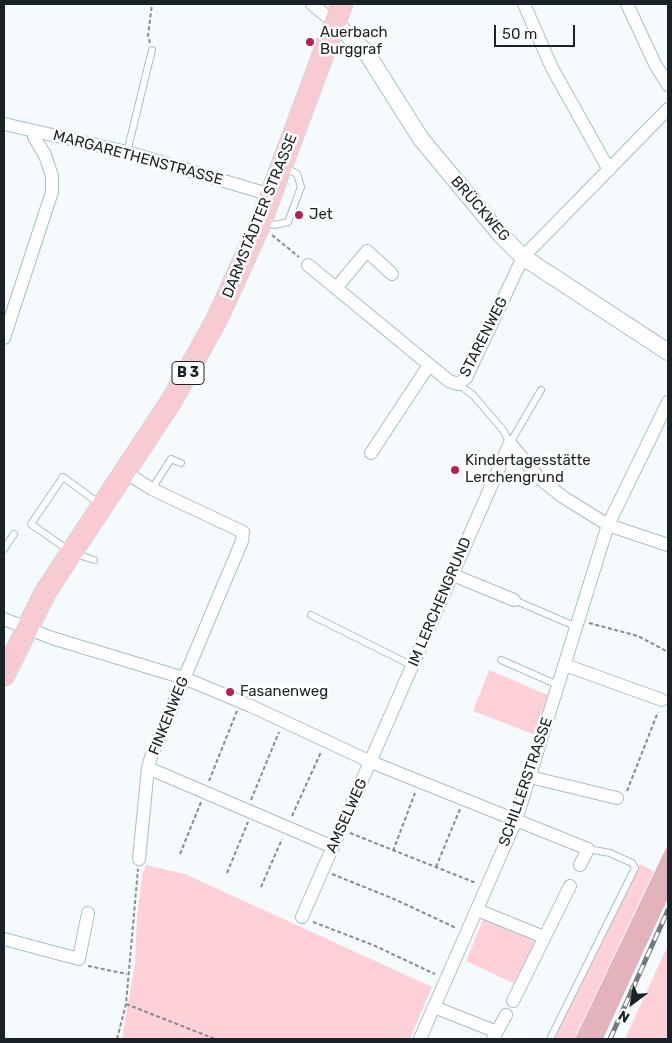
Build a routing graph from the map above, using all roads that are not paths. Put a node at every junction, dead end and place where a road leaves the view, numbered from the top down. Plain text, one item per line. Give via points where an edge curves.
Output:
1 (312, 4) edge
2 (342, 4) edge
3 (524, 4) edge
4 (627, 4) edge
5 (335, 23) junction
6 (152, 50) dead end
7 (668, 85) edge
8 (668, 109) edge
9 (4, 124) edge
10 (35, 131) junction
11 (127, 152) junction
12 (282, 166) junction
13 (609, 170) junction
14 (271, 195) junction
15 (260, 225) junction
16 (523, 257) junction
17 (308, 265) road end
18 (392, 274) dead end
19 (336, 288) junction
20 (4, 338) edge
21 (668, 352) edge
22 (429, 365) junction
23 (458, 384) junction
24 (541, 390) dead end
25 (668, 402) edge
26 (510, 443) junction
27 (371, 453) dead end
28 (181, 463) dead end
29 (126, 473) junction
30 (152, 489) junction
31 (93, 499) dead end
32 (608, 525) junction
33 (14, 534) dead end
34 (668, 545) edge
35 (4, 549) edge
36 (71, 552) junction
37 (94, 560) dead end
38 (454, 575) junction
39 (514, 600) joint
40 (311, 615) dead end
41 (4, 619) edge
42 (578, 624) junction
43 (26, 627) junction
44 (502, 660) dead end
45 (565, 665) junction
46 (413, 666) junction
47 (4, 675) edge
48 (184, 678) junction
49 (558, 685) junction
50 (662, 700) road end
51 (371, 762) junction
52 (148, 768) junction
53 (530, 777) junction
54 (617, 798) road end
55 (516, 820) junction
56 (333, 847) junction
57 (588, 849) junction
58 (139, 859) road end
59 (580, 866) dead end
60 (570, 886) dead end
61 (478, 910) junction
62 (88, 913) dead end
63 (302, 917) road end
64 (544, 937) junction
65 (4, 940) edge
66 (513, 1001) dead end
67 (434, 1007) junction
68 (506, 1015) dead end
69 (495, 1036) edge
70 (420, 1039) edge
71 (550, 1039) edge

1 - 5 street
2 - 5 main road, DARMSTÄDTER STRASSE / B 3
3 - 13 street via 552,68
4 - 7 street
5 - 12 main road, DARMSTÄDTER STRASSE / B 3
5 - 16 street, BRÜCKWEG via 366,52 421,139
6 - 11 lane
8 - 13 street, STARENWEG
9 - 10 street, MARGARETHENSTRASSE
10 - 11 street, MARGARETHENSTRASSE
10 - 20 street via 34,137 52,176 52,192
11 - 14 street, MARGARETHENSTRASSE
12 - 14 main road, DARMSTÄDTER STRASSE / B 3
12 - 15 lane via 297,174 301,187 288,222
13 - 16 street, STARENWEG
14 - 15 main road, DARMSTÄDTER STRASSE / B 3
15 - 29 main road, DARMSTÄDTER STRASSE / B 3 via 190,370
16 - 21 street, BRÜCKWEG
16 - 23 street, STARENWEG via 466,378
17 - 19 street, STARENWEG
18 - 19 street via 367,251
19 - 22 street, STARENWEG
22 - 23 street, STARENWEG
22 - 27 street
23 - 26 lane via 473,395
24 - 26 lane
25 - 32 street, SCHILLERSTRASSE
26 - 32 street via 539,478
26 - 38 street, IM LERCHENGRUND
28 - 30 lane via 171,459
29 - 30 street, FINKENWEG
29 - 36 main road, DARMSTÄDTER STRASSE / B 3
30 - 48 street, FINKENWEG via 243,532
31 - 36 lane via 63,477 30,524
32 - 34 street
32 - 42 street, SCHILLERSTRASSE
33 - 35 lane
36 - 37 lane
36 - 43 main road, DARMSTÄDTER STRASSE / B 3
38 - 39 street
38 - 46 street, IM LERCHENGRUND
39 - 42 lane
40 - 46 lane
41 - 43 street
42 - 45 street, SCHILLERSTRASSE
43 - 47 main road, DARMSTÄDTER STRASSE / B 3
43 - 48 street
44 - 49 lane
45 - 49 street, SCHILLERSTRASSE
45 - 50 street
46 - 51 street, IM LERCHENGRUND
48 - 51 street
48 - 52 street, FINKENWEG
49 - 53 street, SCHILLERSTRASSE
51 - 55 street
51 - 56 street, AMSELWEG
52 - 56 street
52 - 58 street, FINKENWEG
53 - 54 street
53 - 55 street, SCHILLERSTRASSE
55 - 57 street
55 - 61 street, SCHILLERSTRASSE
56 - 63 street, AMSELWEG
57 - 59 street
57 - 71 lane via 610,853 632,863 634,868
60 - 64 street
61 - 64 street
61 - 67 street, SCHILLERSTRASSE
62 - 65 street via 79,959
64 - 66 street
67 - 69 street
67 - 70 street, SCHILLERSTRASSE
68 - 69 street

